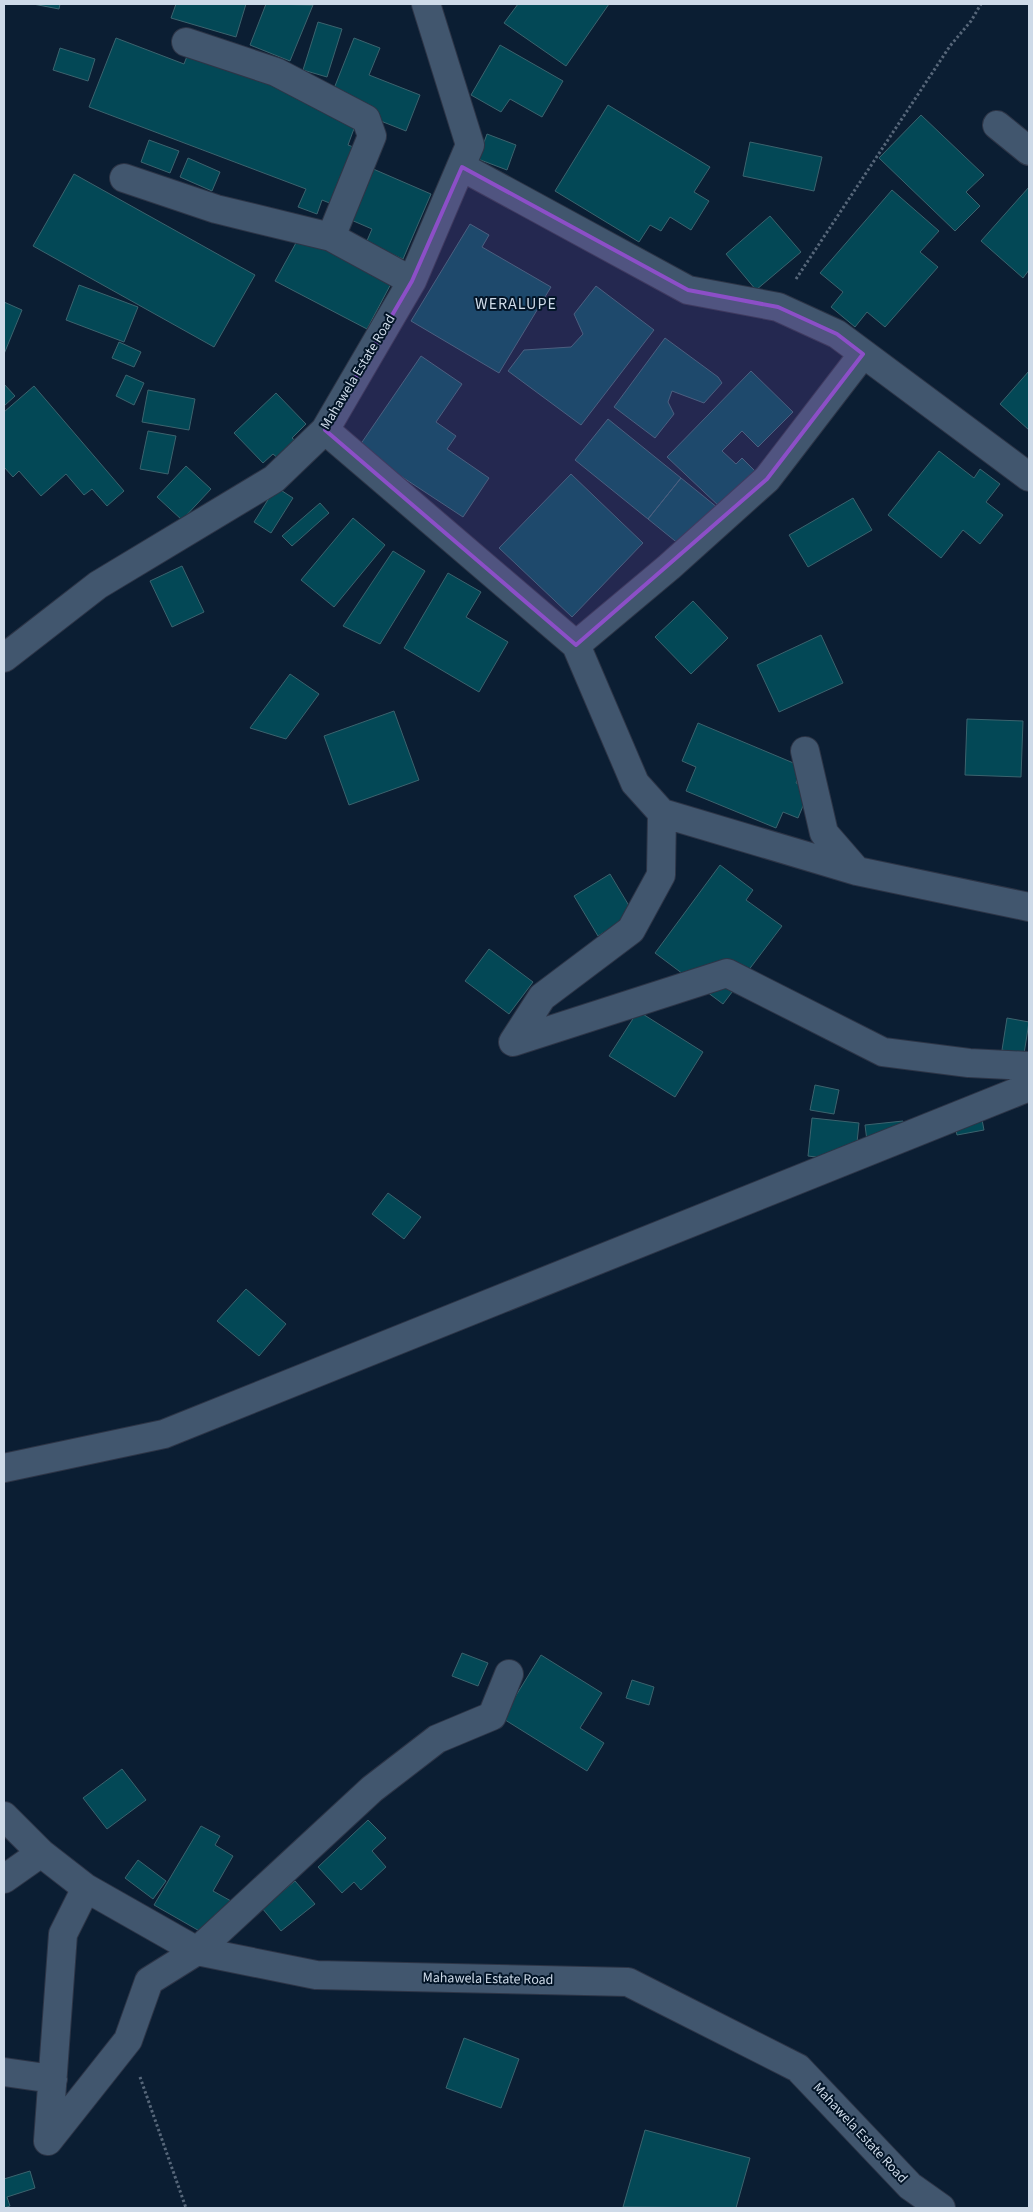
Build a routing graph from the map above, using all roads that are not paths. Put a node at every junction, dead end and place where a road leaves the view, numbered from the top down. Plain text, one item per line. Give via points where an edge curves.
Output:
1 (426, 4) edge
2 (186, 42) dead end
3 (997, 124) dead end
4 (1029, 151) edge
5 (462, 167) junction
6 (124, 178) dead end
7 (332, 237) junction
8 (412, 281) junction
9 (863, 354) junction
10 (325, 430) junction
11 (1029, 476) edge
12 (576, 645) junction
13 (4, 658) edge
14 (805, 751) dead end
15 (662, 813) junction
16 (857, 872) junction
17 (1029, 907) edge
18 (1029, 1066) edge
19 (1029, 1087) edge
20 (4, 1468) edge
21 (509, 1674) dead end
22 (4, 1816) edge
23 (41, 1853) junction
24 (4, 1879) edge
25 (86, 1888) junction
26 (197, 1951) junction
27 (4, 2072) edge
28 (53, 2079) junction
29 (941, 2208) edge

1 - 5 street, Mahawela Estate Road via 470,145
2 - 7 street via 276,72 366,119 372,136
3 - 4 street
5 - 8 street, Mahawela Estate Road
5 - 9 street via 688,290 778,307 837,334
6 - 7 street via 216,209
7 - 8 street
8 - 10 street, Mahawela Estate Road
9 - 11 street
9 - 12 street via 768,479
10 - 12 street
10 - 13 street, Mahawela Estate Road via 274,479 98,585
12 - 15 street via 636,783
14 - 16 street via 824,833
15 - 16 street
15 - 18 street via 661,875 631,930 542,997 512,1042 727,973 883,1052 969,1063
16 - 17 street
19 - 20 street via 164,1434
21 - 26 street via 492,1716 437,1740 372,1789
22 - 23 street, Mahawela Estate Road
23 - 24 street
23 - 25 street, Mahawela Estate Road
25 - 26 street, Mahawela Estate Road
25 - 28 street via 63,1934
26 - 28 street via 149,1981 128,2040 48,2141
26 - 29 street, Mahawela Estate Road via 316,1975 628,1982 798,2068 910,2186
27 - 28 street

